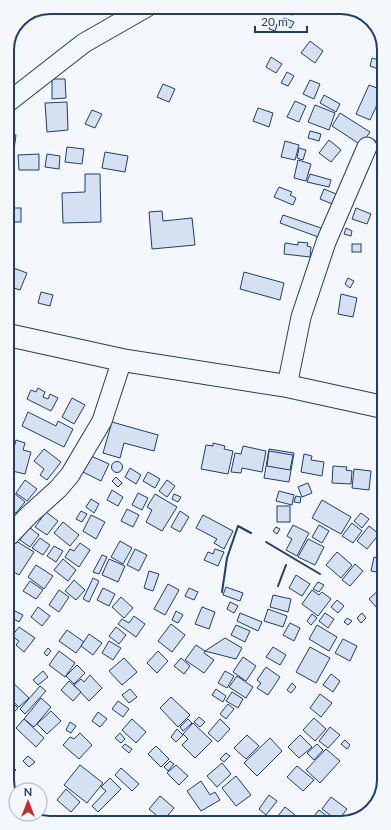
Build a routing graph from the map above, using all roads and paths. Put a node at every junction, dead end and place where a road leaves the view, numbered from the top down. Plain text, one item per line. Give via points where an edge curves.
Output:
1 (135, 14) edge
2 (14, 98) edge
3 (367, 147) dead end
4 (14, 336) edge
5 (122, 360) junction
6 (287, 386) junction
7 (377, 406) edge
8 (14, 531) edge

1 - 2 street via 84,44
3 - 6 street via 323,249 301,317
4 - 5 main road
5 - 6 main road
5 - 8 street via 102,421 70,474
6 - 7 main road

